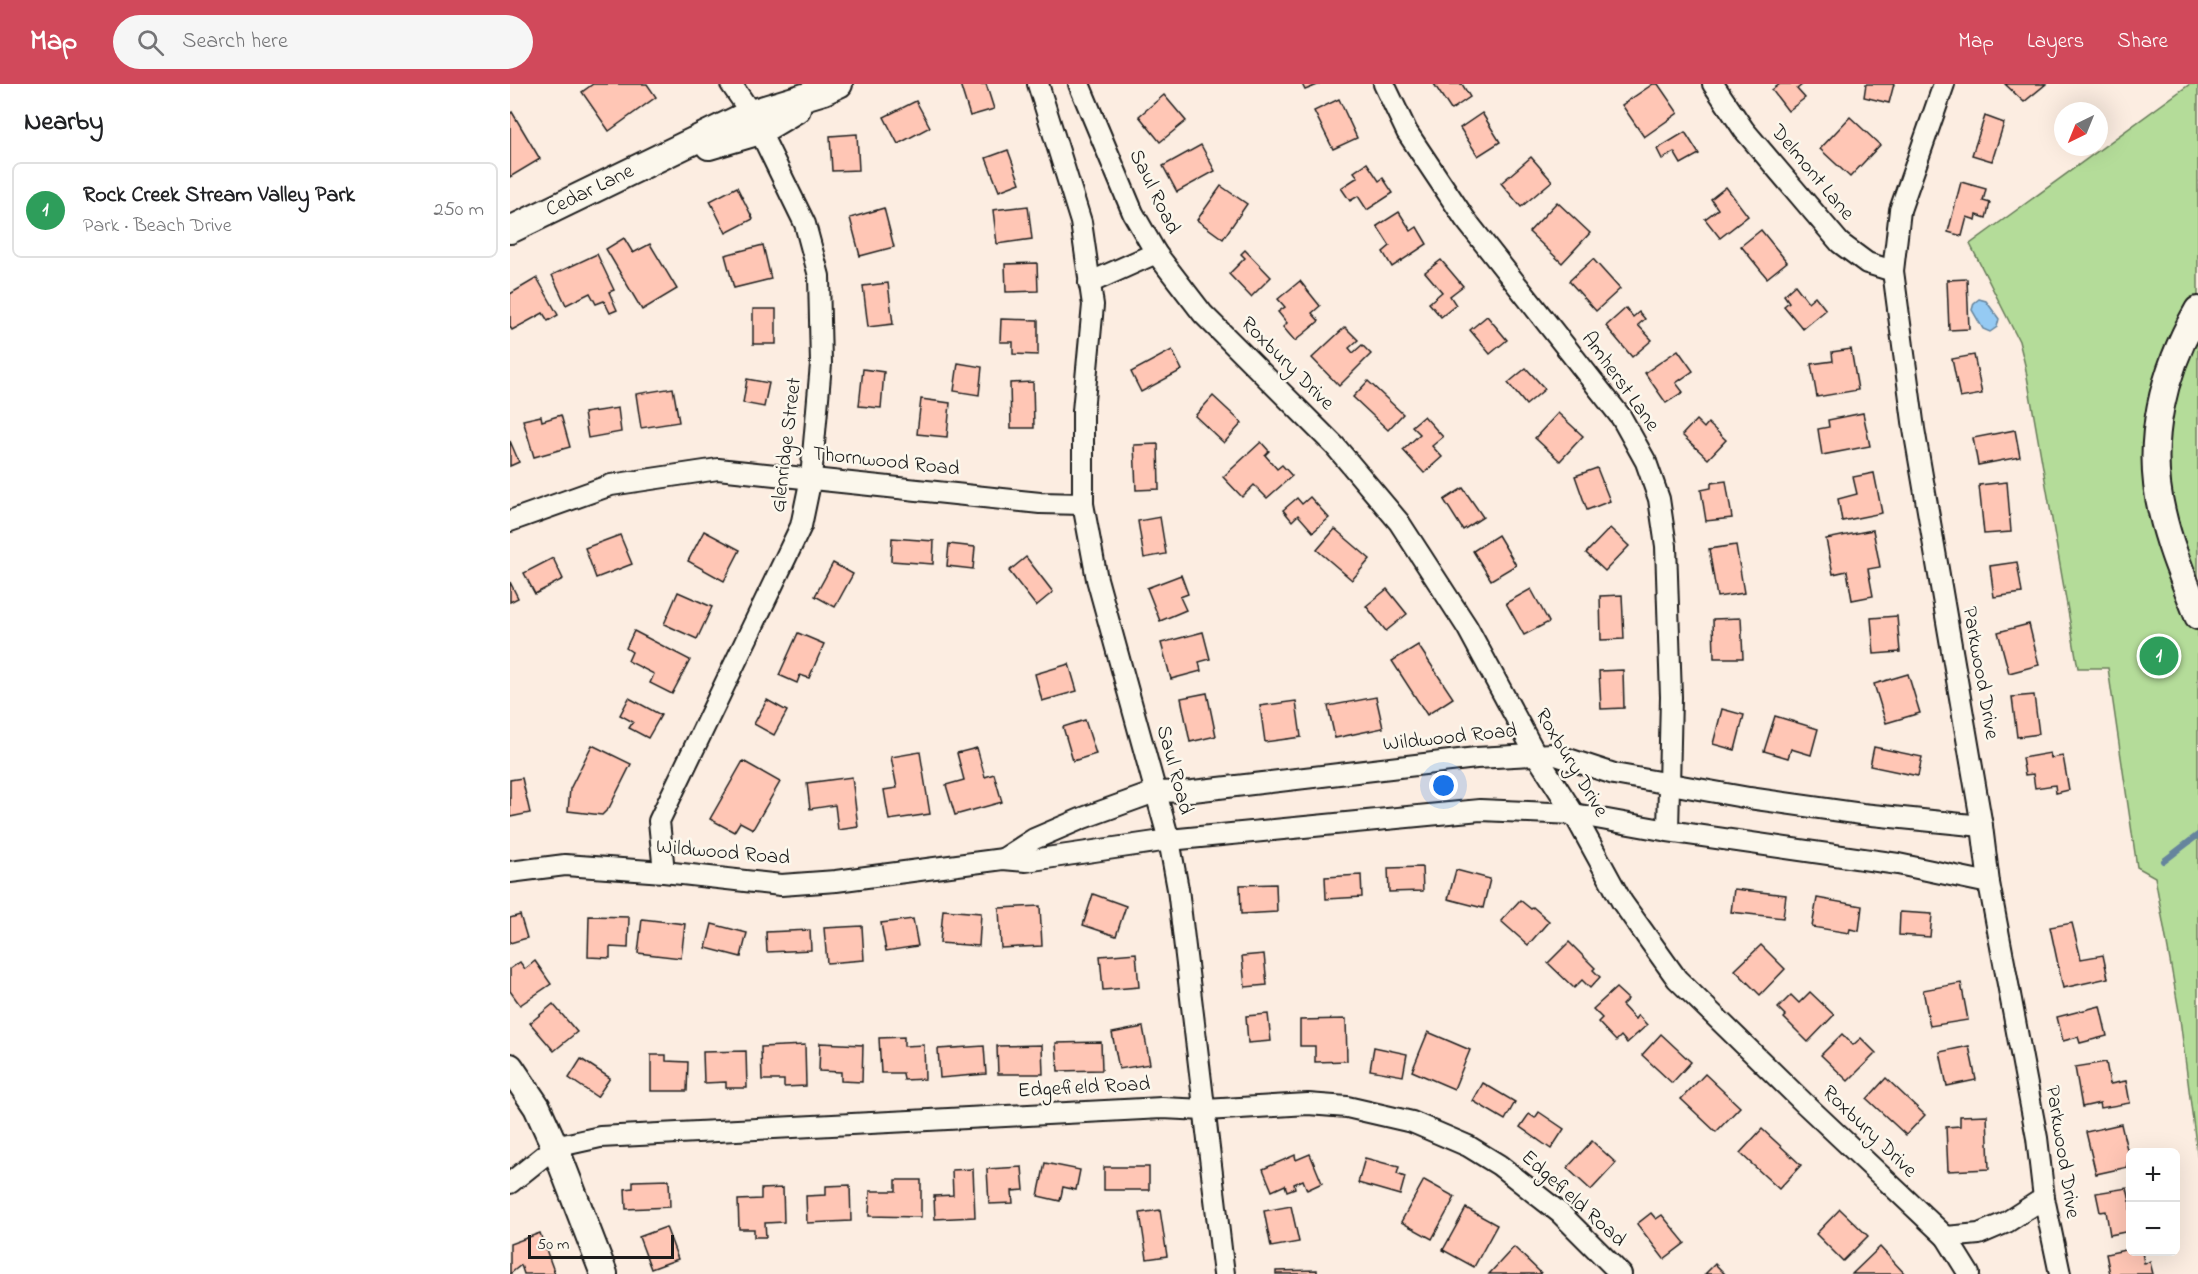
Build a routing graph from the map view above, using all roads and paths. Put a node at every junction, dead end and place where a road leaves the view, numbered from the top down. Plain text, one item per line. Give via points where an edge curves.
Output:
1 (730, 84) edge
2 (1038, 84) edge
3 (1079, 84) edge
4 (1384, 84) edge
5 (1713, 84) edge
6 (1944, 84) edge
7 (831, 88) edge
8 (755, 122) junction
9 (510, 230) edge
10 (1156, 253) junction
11 (1893, 271) junction
12 (1089, 282) junction
13 (2198, 310) edge
14 (811, 478) junction
15 (1083, 504) junction
16 (510, 521) edge
17 (2198, 616) edge
18 (1535, 753) junction
19 (1670, 783) junction
20 (1155, 792) junction
21 (1574, 814) junction
22 (1982, 826) junction
23 (1668, 831) junction
24 (1168, 840) junction
25 (1003, 859) junction
26 (510, 872) edge
27 (664, 872) junction
28 (1989, 883) junction
29 (510, 1067) edge
30 (1205, 1110) junction
31 (555, 1147) junction
32 (510, 1183) edge
33 (2044, 1198) junction
34 (1946, 1237) junction
35 (604, 1274) edge
36 (1224, 1274) edge
37 (1621, 1274) edge
38 (1969, 1274) edge
39 (2060, 1274) edge

1 - 8 street, Glenridge Street
2 - 12 street, Saul Road via 1081,222
3 - 10 street, Saul Road via 1133,213
4 - 19 street, Amherst Lane via 1407,132 1465,219 1621,417 1647,462 1659,500 1666,546
5 - 11 street, Delmont Lane via 1744,130 1840,243 1867,263
6 - 11 street, Parkwood Drive via 1900,210
7 - 8 street, Cedar Lane
8 - 9 street, Cedar Lane via 722,143 671,153
8 - 14 street, Glenridge Street via 805,224 819,276 821,364
10 - 12 street, Saul Road
10 - 18 street, Roxbury Drive via 1203,314 1335,446 1399,522 1467,627
11 - 22 street, Parkwood Drive via 1914,429
12 - 15 street, Saul Road via 1093,305 1083,411
13 - 17 street via 2172,361 2156,438 2157,487 2168,536
14 - 15 street, Thornwood Road via 1040,503
14 - 16 street, Thornwood Road via 718,469 611,485
14 - 27 street, Glenridge Street via 801,526 660,821
15 - 20 street, Saul Road via 1097,579
18 - 19 street, Wildwood Road via 1552,754 1614,774
18 - 20 street, Wildwood Road
18 - 21 street, Roxbury Drive
19 - 22 street, Wildwood Road via 1749,798
19 - 23 street, Amherst Lane
20 - 24 street, Saul Road
20 - 25 street, Wildwood Road via 1034,839
21 - 23 street, Wildwood Road
21 - 24 street, Wildwood Road via 1480,810
21 - 34 street, Roxbury Drive via 1622,902 1677,979
22 - 28 street, Parkwood Drive
23 - 28 street, Wildwood Road via 1898,864
24 - 25 street, Wildwood Road via 1026,861
24 - 30 street, Saul Road via 1178,889
25 - 27 street, Wildwood Road via 781,885
26 - 27 street, Wildwood Road via 564,864
28 - 33 street, Parkwood Drive via 2037,1137
29 - 31 street via 537,1107
30 - 31 street, Edgefield Road via 1162,1108 600,1137
30 - 36 street, Saul Road
30 - 37 street, Edgefield Road via 1308,1104 1347,1107 1412,1122 1468,1146 1500,1166 1560,1213
31 - 32 street, Edgefield Road
31 - 35 street
33 - 34 street via 2007,1222 1979,1234
33 - 39 street, Parkwood Drive
34 - 38 street, Roxbury Drive

